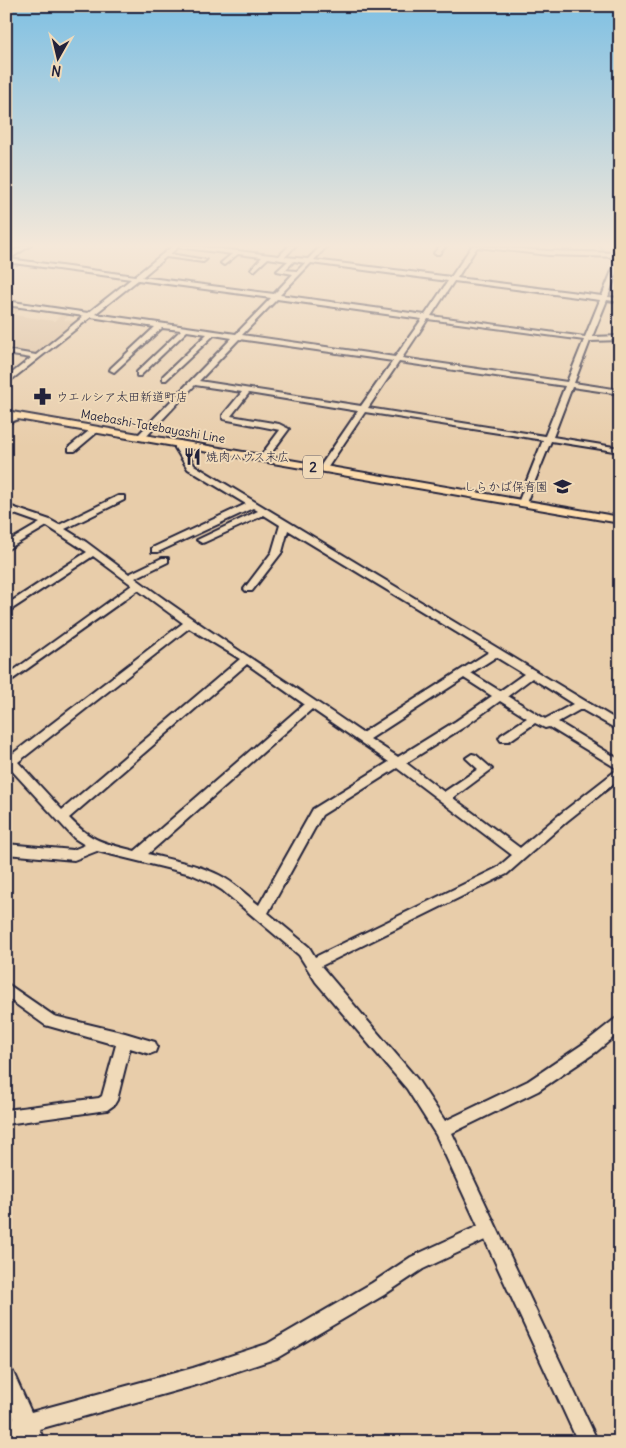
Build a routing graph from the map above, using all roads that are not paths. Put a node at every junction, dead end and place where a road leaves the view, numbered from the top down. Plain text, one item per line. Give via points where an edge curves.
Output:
1 (73, 313) edge
2 (93, 313) edge
3 (261, 313) edge
4 (395, 313) edge
5 (430, 313) edge
6 (598, 313) edge
7 (90, 315) junction
8 (427, 317) junction
9 (161, 325) junction
10 (186, 329) junction
11 (212, 333) junction
12 (238, 336) junction
13 (620, 338) edge
14 (588, 339) junction
15 (6, 352) edge
16 (37, 357) junction
17 (398, 360) junction
18 (114, 370) dead end
19 (140, 374) dead end
20 (166, 378) dead end
21 (6, 382) edge
22 (193, 382) junction
23 (569, 385) junction
24 (247, 391) junction
25 (620, 392) edge
26 (364, 409) junction
27 (6, 414) edge
28 (22, 416) junction
29 (6, 422) edge
30 (97, 429) junction
31 (141, 437) junction
32 (548, 438) junction
33 (178, 443) junction
34 (72, 448) dead end
35 (620, 450) edge
36 (264, 458) junction
37 (323, 468) junction
38 (121, 498) dead end
39 (522, 503) junction
40 (252, 505) junction
41 (6, 508) edge
42 (263, 512) junction
43 (620, 520) edge
44 (47, 522) junction
45 (285, 525) junction
46 (58, 528) junction
47 (202, 540) dead end
48 (6, 547) edge
49 (155, 550) dead end
50 (93, 552) junction
51 (165, 560) dead end
52 (127, 578) junction
53 (137, 586) junction
54 (249, 589) dead end
55 (6, 610) edge
56 (189, 623) junction
57 (495, 653) junction
58 (247, 659) junction
59 (463, 673) junction
60 (531, 674) junction
61 (6, 681) edge
62 (500, 697) junction
63 (312, 704) junction
64 (581, 704) junction
65 (535, 718) junction
66 (550, 722) junction
67 (620, 727) edge
68 (363, 738) junction
69 (504, 738) dead end
70 (472, 758) dead end
71 (8, 759) edge
72 (398, 763) junction
73 (620, 766) edge
74 (620, 773) edge
75 (444, 798) junction
76 (62, 817) junction
77 (96, 846) junction
78 (6, 849) edge
79 (520, 855) junction
80 (137, 856) junction
81 (260, 913) junction
82 (313, 964) junction
83 (6, 989) edge
84 (620, 1023) edge
85 (125, 1040) junction
86 (150, 1047) dead end
87 (6, 1117) edge
88 (442, 1130) junction
89 (488, 1230) junction
90 (6, 1379) edge
91 (26, 1423) junction
92 (6, 1431) edge
93 (35, 1442) edge
94 (588, 1442) edge

1 - 7 street
2 - 7 street
3 - 12 street
4 - 8 street
5 - 8 street
6 - 14 street
7 - 9 street
7 - 16 street
8 - 14 street
8 - 17 street
9 - 10 street
9 - 18 street
10 - 11 street
10 - 19 street
11 - 12 street
11 - 20 street
12 - 17 street
12 - 22 street
13 - 14 street
14 - 23 street
15 - 16 street
16 - 21 street
17 - 23 street
17 - 26 street
22 - 24 street
22 - 31 street
23 - 25 street
23 - 32 street
24 - 26 street
24 - 36 street via 226,417 285,429
26 - 32 street
26 - 37 street
27 - 28 main road, Maebashi-Tatebayashi Line / 2
28 - 29 street
28 - 30 main road, Maebashi-Tatebayashi Line / 2
30 - 31 main road, Maebashi-Tatebayashi Line / 2
30 - 34 street
31 - 33 main road, Maebashi-Tatebayashi Line / 2
32 - 35 street
32 - 39 street
33 - 36 main road, Maebashi-Tatebayashi Line / 2
33 - 40 street via 190,467
36 - 37 main road, Maebashi-Tatebayashi Line / 2
37 - 39 main road, Maebashi-Tatebayashi Line / 2
38 - 46 street
39 - 43 main road, Maebashi-Tatebayashi Line / 2
40 - 42 street
40 - 49 street
41 - 44 street
42 - 45 street
42 - 47 street
44 - 46 street
44 - 48 street
45 - 54 street via 277,552
45 - 57 street
46 - 50 street
50 - 52 street
50 - 55 street
51 - 52 street
52 - 53 street
53 - 56 street
53 - 61 street
56 - 58 street
56 - 71 street
57 - 59 street
57 - 60 street
58 - 63 street
58 - 76 street
59 - 62 street
59 - 68 street
60 - 62 street
60 - 64 street
62 - 65 street
62 - 72 street
63 - 68 street
63 - 80 street
64 - 66 street
64 - 67 street
65 - 66 street via 545,724
65 - 69 street
66 - 73 street
68 - 72 street
70 - 75 street via 486,769
71 - 76 street
72 - 75 street
72 - 81 street via 317,812
74 - 79 street
75 - 79 street
76 - 77 street via 78,835
77 - 78 street via 74,855
77 - 80 street
79 - 82 street via 502,871
80 - 81 street via 214,878
81 - 82 street via 304,951
82 - 88 street via 321,978 412,1084
83 - 85 street via 50,1022
84 - 88 street via 533,1086
85 - 86 street
85 - 87 street via 109,1100 102,1105
88 - 89 street
89 - 91 street via 417,1263 271,1352
89 - 94 street
90 - 91 street
91 - 92 street
91 - 93 street

